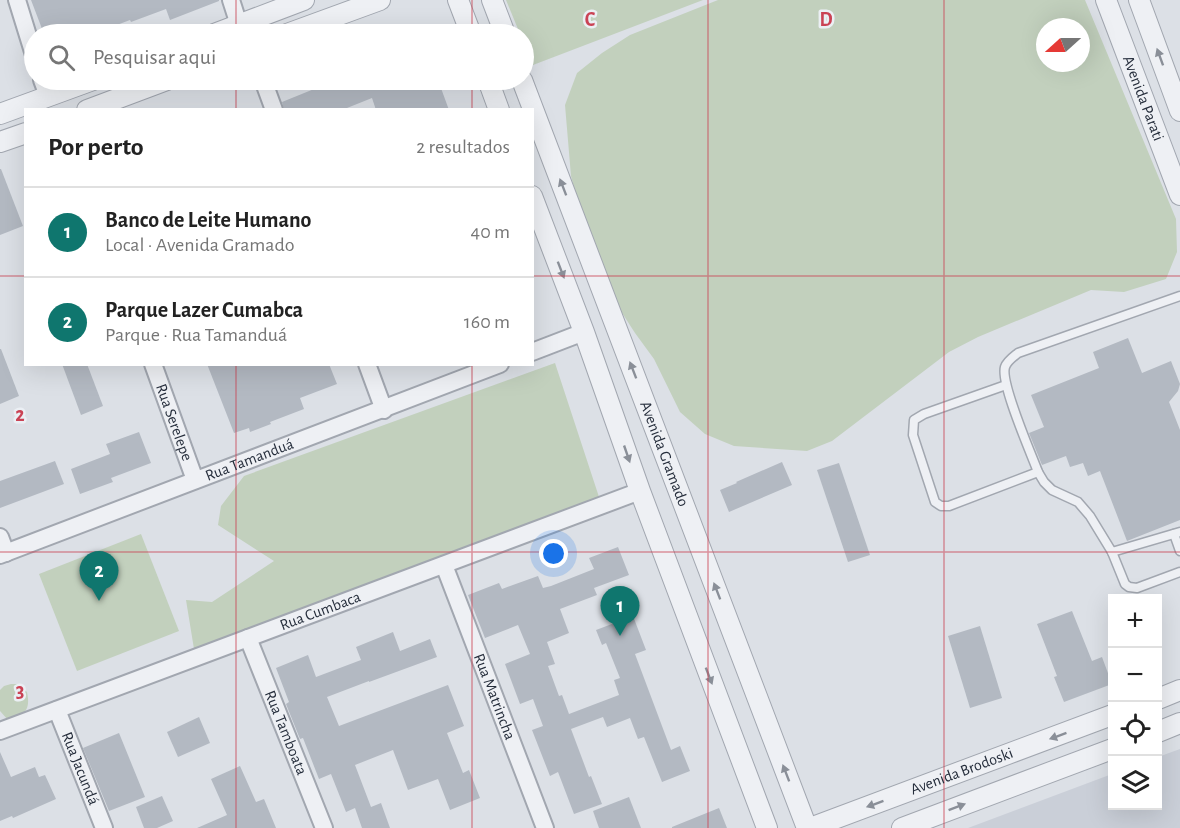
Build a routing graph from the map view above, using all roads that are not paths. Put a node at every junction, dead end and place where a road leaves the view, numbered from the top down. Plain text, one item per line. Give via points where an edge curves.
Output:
1 (17, 0) edge
2 (231, 0) edge
3 (304, 0) edge
4 (380, 0) edge
5 (458, 0) edge
6 (492, 0) edge
7 (1106, 0) edge
8 (1139, 0) edge
9 (24, 24) edge
10 (239, 24) edge
11 (242, 24) edge
12 (314, 24) edge
13 (467, 24) edge
14 (501, 24) edge
15 (42, 90) edge
16 (140, 90) edge
17 (267, 90) edge
18 (492, 90) edge
19 (526, 90) edge
20 (92, 108) edge
21 (273, 108) edge
22 (499, 108) edge
23 (533, 108) edge
24 (1179, 108) edge
25 (534, 111) edge
26 (0, 114) edge
27 (24, 134) edge
28 (0, 142) edge
29 (1180, 195) edge
30 (534, 201) edge
31 (1180, 296) edge
32 (584, 332) junction
33 (534, 351) edge
34 (154, 366) edge
35 (368, 366) edge
36 (495, 366) edge
37 (1006, 385) junction
38 (384, 410) junction
39 (1038, 472) junction
40 (195, 480) junction
41 (640, 491) junction
42 (1177, 533) edge
43 (2, 548) edge
44 (1180, 550) edge
45 (1112, 552) junction
46 (444, 565) junction
47 (1180, 572) edge
48 (248, 638) junction
49 (1180, 690) edge
50 (1162, 697) edge
51 (57, 710) junction
52 (1108, 717) edge
53 (1180, 723) edge
54 (1162, 730) edge
55 (0, 731) edge
56 (1108, 750) edge
57 (104, 828) edge
58 (324, 828) edge
59 (545, 828) edge
60 (766, 828) edge
61 (809, 828) edge
62 (902, 828) edge

1 - 9 street
2 - 10 street
3 - 11 street
4 - 12 street
5 - 13 street
6 - 14 street
7 - 29 street, Avenida Parati
24 -> 8 street, Avenida Parati
15 - 26 street
16 - 20 street
17 - 21 street
18 - 22 street
23 -> 19 street, Avenida Gramado
61 -> 25 street, Avenida Gramado
27 - 28 street
30 -> 32 street, Avenida Gramado
31 - 37 lane via 1018,353 1004,369
32 - 33 street
32 -> 41 street, Avenida Gramado
34 - 40 street, Rua Serelepe
35 - 38 street
36 - 38 street, Rua Tamanduá
37 - 39 lane
37 - 39 lane via 915,420 913,435 935,502 949,506
38 - 40 street, Rua Tamanduá
39 - 45 lane via 1052,490 1078,502
40 - 43 street, Rua Tamanduá
41 - 46 street, Rua Cumbaca
41 -> 60 street, Avenida Gramado
42 - 44 lane
42 - 45 lane
45 - 47 lane via 1129,587 1137,588
46 - 48 street, Rua Cumbaca
46 - 59 street, Rua Matrincha
48 - 51 street, Rua Cumbaca
48 - 58 street, Rua Tamboata
49 - 50 street
51 - 55 street, Rua Cumbaca
51 - 57 street, Rua Jacundá
52 -> 61 street, Avenida Brodoski
53 - 54 street
62 -> 56 street, Avenida Brodoski

